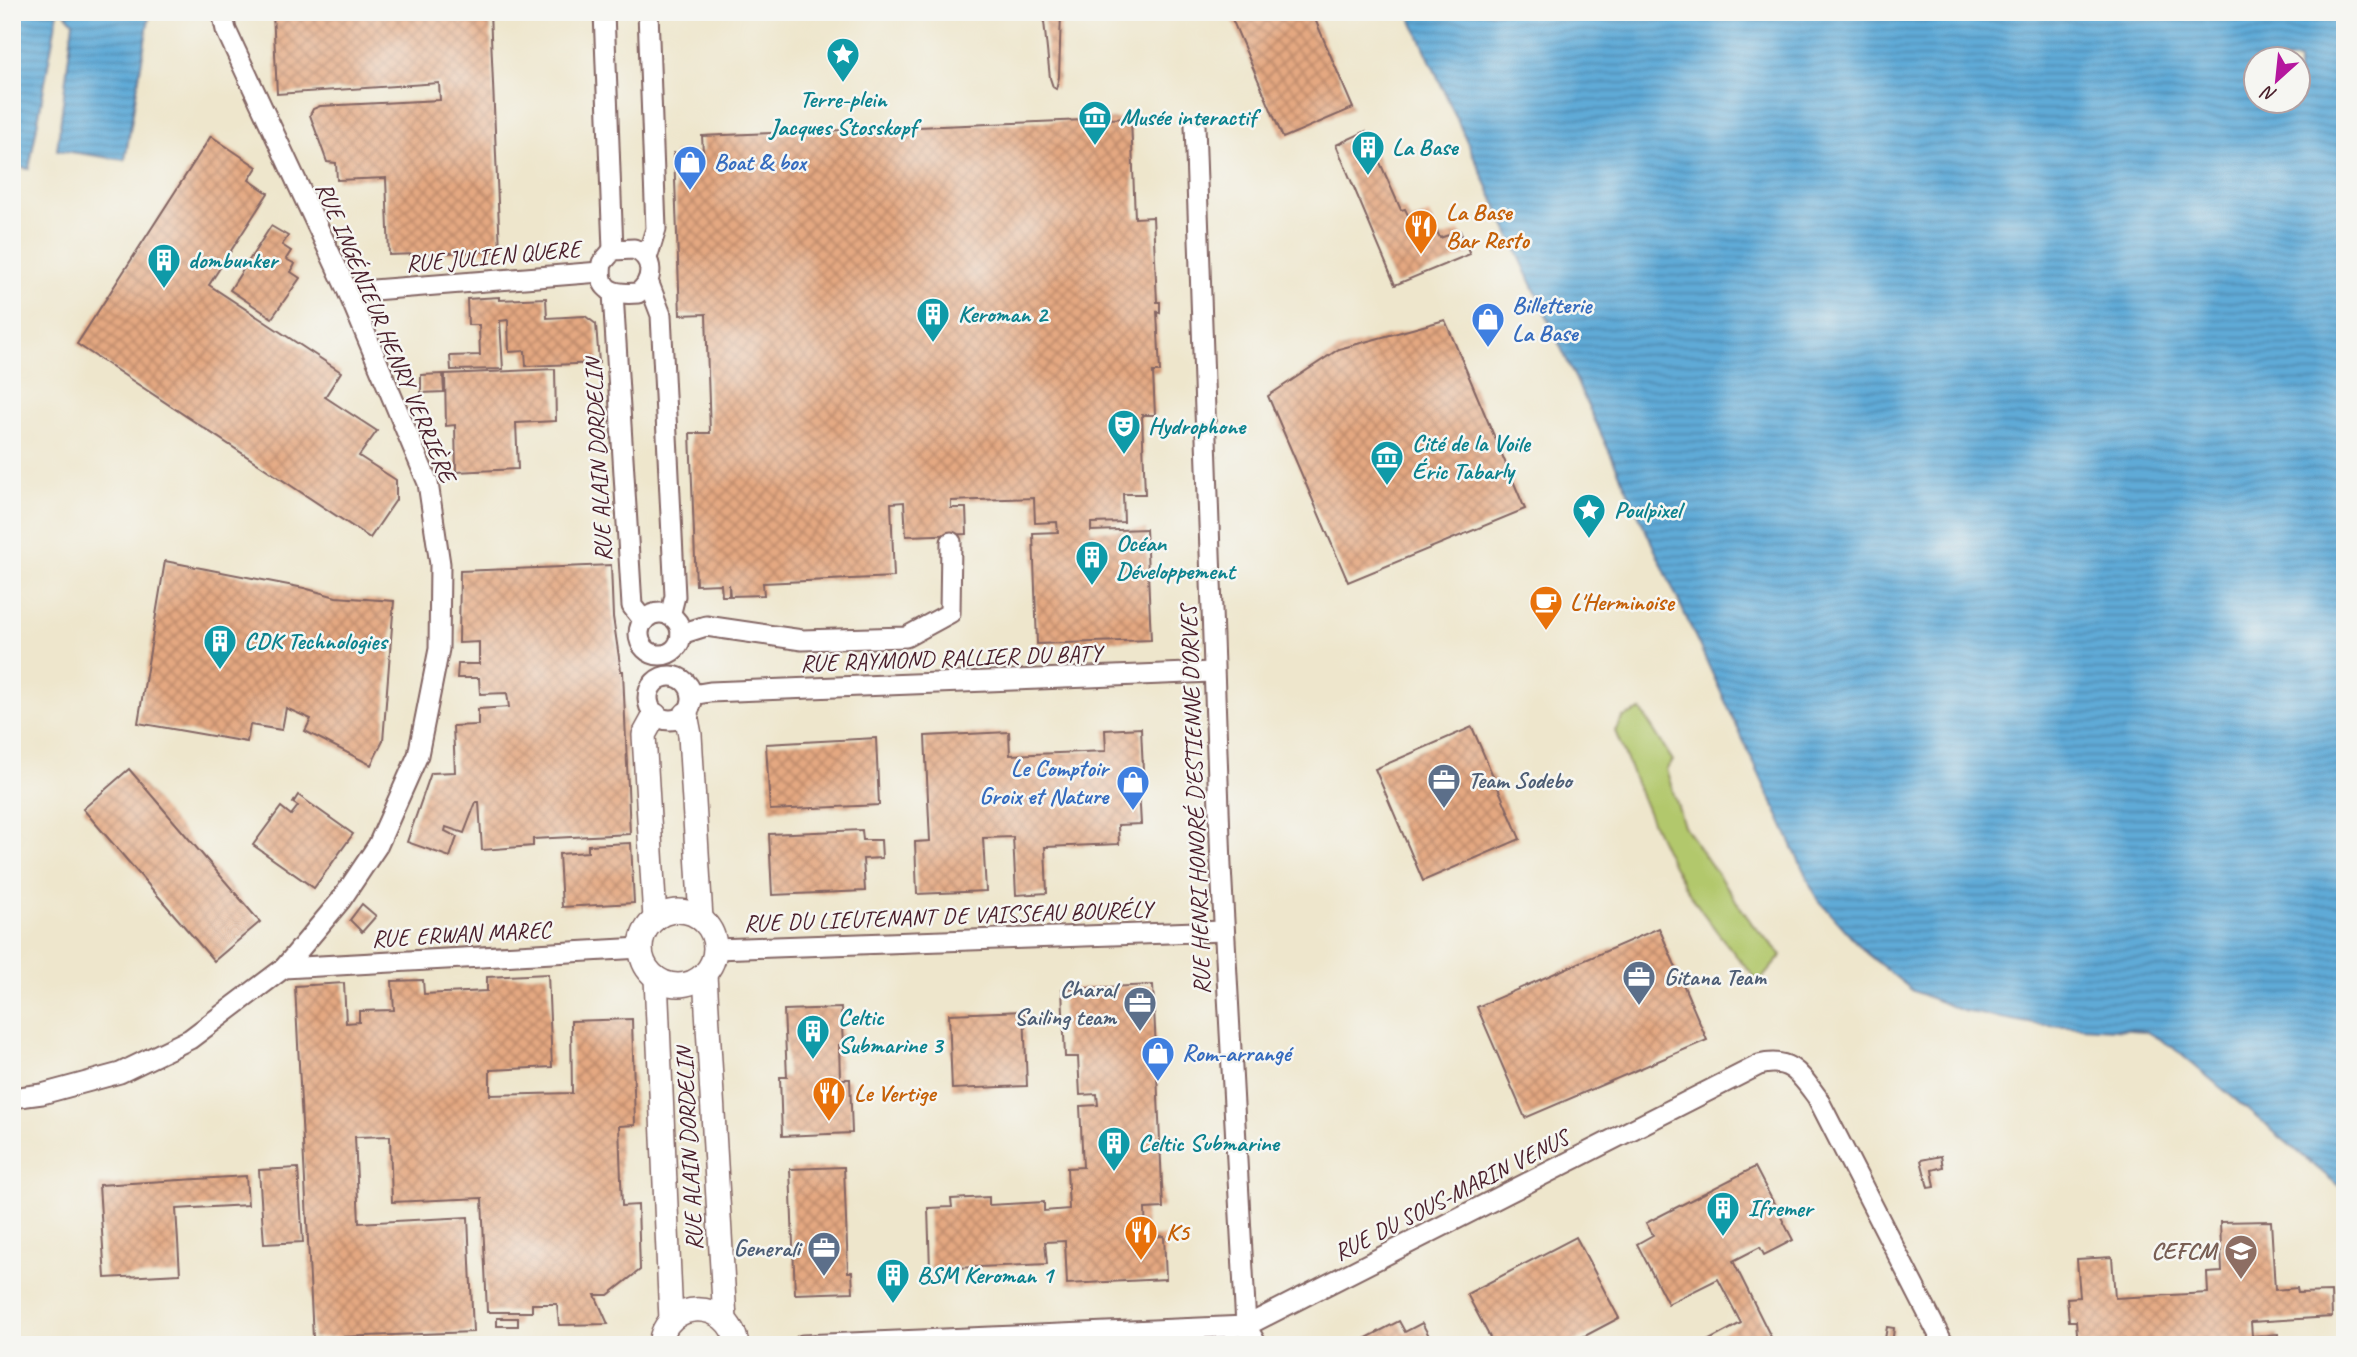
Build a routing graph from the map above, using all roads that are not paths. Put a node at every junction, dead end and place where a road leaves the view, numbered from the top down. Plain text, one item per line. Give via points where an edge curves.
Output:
1 (222, 12) edge
2 (604, 12) edge
3 (648, 12) edge
4 (1195, 125) dead end
5 (613, 250) junction
6 (647, 258) junction
7 (600, 272) junction
8 (648, 281) junction
9 (348, 292) junction
10 (613, 293) junction
11 (951, 542) dead end
12 (670, 616) junction
13 (644, 621) junction
14 (679, 640) junction
15 (647, 650) junction
16 (1213, 672) junction
17 (653, 684) junction
18 (687, 696) junction
19 (655, 715) junction
20 (655, 919) junction
21 (701, 919) junction
22 (1224, 931) junction
23 (641, 948) junction
24 (716, 949) junction
25 (284, 968) junction
26 (705, 975) junction
27 (656, 978) junction
28 (12, 1098) edge
29 (725, 1320) junction
30 (671, 1321) junction
31 (1247, 1326) junction
32 (660, 1345) edge
33 (737, 1345) edge
34 (803, 1345) edge
35 (1257, 1345) edge
36 (1944, 1345) edge

1 - 9 street, RUE INGÉNIEUR HENRY VERRIÈRE via 226,30
2 - 5 street
3 - 6 street via 656,229
4 - 16 street, RUE HENRI HONORÉ D'ESTIENNE D'ORVES
5 - 6 street via 634,249
5 - 7 street
6 - 8 street
7 - 9 street, RUE JULIEN QUERE
7 - 10 street
8 - 10 street via 638,293
8 - 12 street via 661,315 675,596
9 - 25 street, RUE INGÉNIEUR HENRY VERRIÈRE via 428,483 440,564 439,649 418,755 378,845 341,900
10 - 13 street, RUE ALAIN DORDELIN via 632,606
11 - 14 street via 950,612 906,637 802,640 706,626
12 - 13 street via 656,614
12 - 14 street via 676,620
13 - 15 street via 639,633
14 - 15 street via 666,654
14 - 18 street
15 - 17 street
16 - 18 street, RUE RAYMOND RALLIER DU BATY
16 - 22 street, RUE HENRI HONORÉ D'ESTIENNE D'ORVES
17 - 18 street via 663,677
17 - 19 street via 648,703
18 - 19 street via 674,720
18 - 21 street
19 - 20 street via 644,735
20 - 21 street via 678,911
20 - 23 street
21 - 24 street via 709,927
22 - 24 street, RUE DU LIEUTENANT DE VAISSEAU BOURÉLY
22 - 31 street, RUE HENRI HONORÉ D'ESTIENNE D'ORVES
23 - 25 street, RUE ERWAN MAREC
23 - 27 street, RUE ALAIN DORDELIN via 643,960
24 - 26 street, RUE ALAIN DORDELIN
25 - 28 street, RUE INGÉNIEUR HENRY VERRIÈRE via 190,1039 120,1073
26 - 27 street via 687,985
26 - 29 street, RUE ALAIN DORDELIN
27 - 30 street, RUE ALAIN DORDELIN
29 - 30 street via 704,1310
29 - 33 street, RUE ALAIN DORDELIN
30 - 32 street, RUE ALAIN DORDELIN
31 - 34 street, RUE DU SOUS-MARIN VENUS
31 - 35 street, RUE HENRI HONORÉ D'ESTIENNE D'ORVES
31 - 36 street, RUE DU SOUS-MARIN VENUS via 1770,1062 1786,1064 1817,1097

